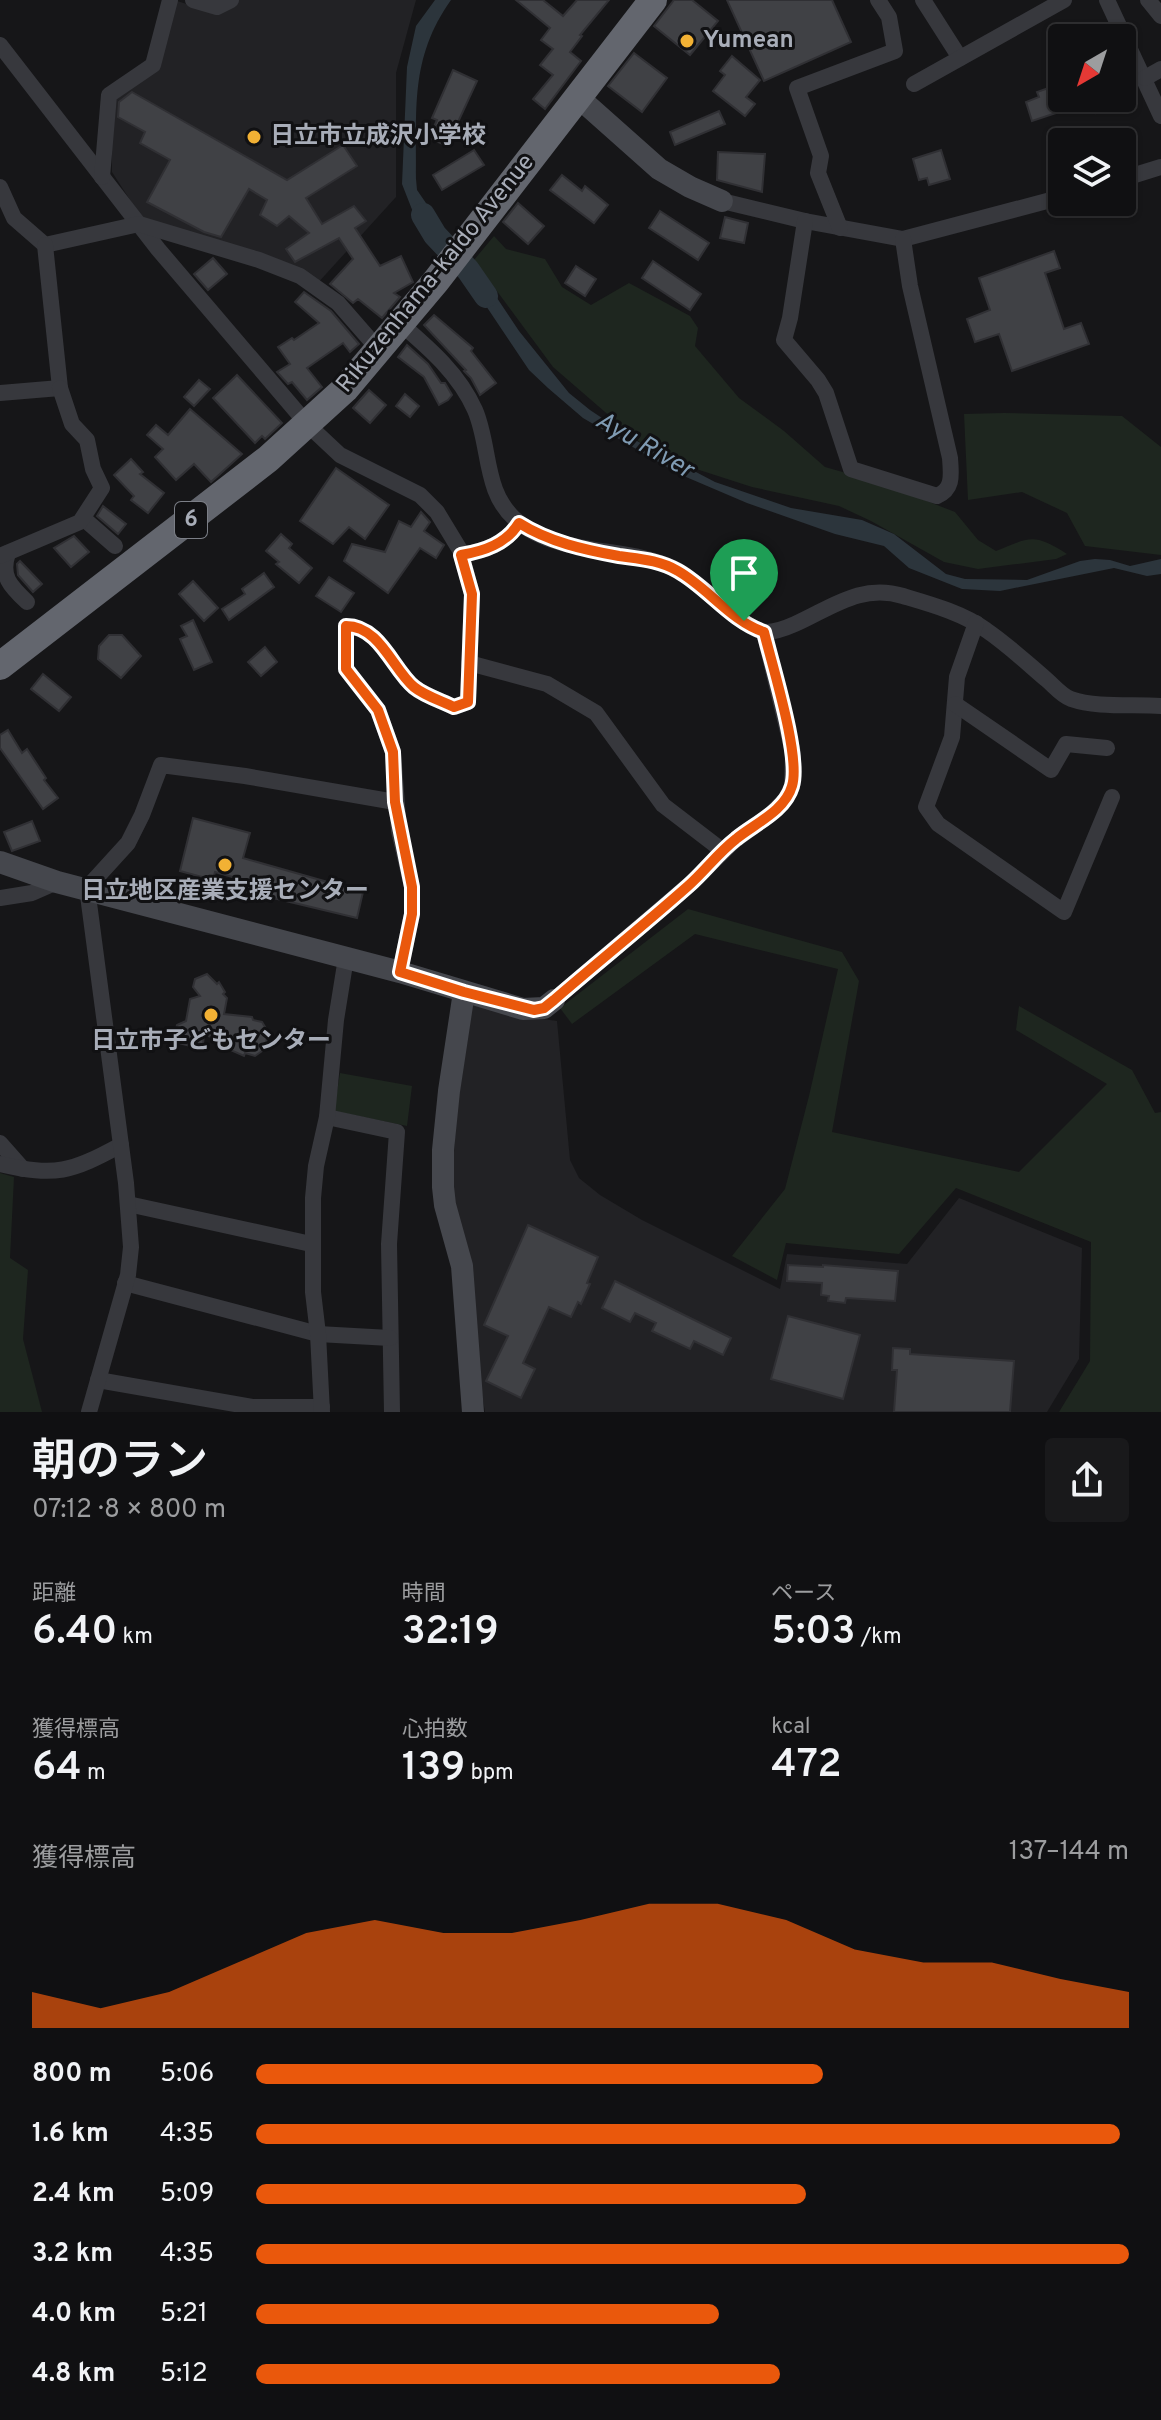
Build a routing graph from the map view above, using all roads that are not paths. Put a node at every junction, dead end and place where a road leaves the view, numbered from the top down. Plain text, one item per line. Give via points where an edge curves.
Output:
1 (170, 0) edge
2 (193, 0) edge
3 (231, 0) edge
4 (653, 0) edge
5 (878, 0) edge
6 (923, 0) edge
7 (1064, 0) edge
8 (1107, 0) edge
9 (1148, 0) edge
10 (1161, 16) edge
11 (0, 45) edge
12 (960, 58) junction
13 (1161, 69) edge
14 (1145, 78) junction
15 (914, 84) dead end
16 (578, 97) junction
17 (1161, 116) edge
18 (1161, 167) edge
19 (1136, 175) edge
20 (102, 177) junction
21 (0, 187) edge
22 (722, 201) joint
23 (1048, 201) edge
24 (805, 221) junction
25 (139, 224) junction
26 (840, 228) junction
27 (903, 239) junction
28 (45, 245) junction
29 (401, 324) junction
30 (379, 350) junction
31 (60, 388) junction
32 (0, 393) edge
33 (308, 425) junction
34 (83, 518) junction
35 (519, 523) junction
36 (115, 546) dead end
37 (4, 554) edge
38 (461, 555) junction
39 (27, 602) dead end
40 (976, 623) junction
41 (764, 632) junction
42 (469, 663) junction
43 (0, 666) edge
44 (955, 704) junction
45 (1161, 706) edge
46 (1107, 748) dead end
47 (1112, 797) dead end
48 (395, 802) junction
49 (723, 851) junction
50 (0, 862) edge
51 (57, 882) junction
52 (87, 888) junction
53 (0, 898) edge
54 (346, 958) junction
55 (400, 972) junction
56 (464, 992) junction
57 (554, 1000) joint
58 (327, 1117) junction
59 (0, 1143) edge
60 (121, 1145) junction
61 (0, 1164) edge
62 (23, 1169) junction
63 (128, 1204) junction
64 (311, 1244) junction
65 (125, 1283) junction
66 (318, 1334) junction
67 (390, 1338) junction
68 (98, 1380) junction
69 (322, 1410) edge
70 (89, 1412) edge
71 (392, 1412) edge
72 (473, 1412) edge

1 - 20 street via 153,65 109,95
2 - 3 street via 217,7
4 - 16 highway, Rikuzenhama-kaido Avenue / 6
5 - 26 street via 889,17 895,51 797,88 821,156 818,173
6 - 12 street
7 - 12 street
8 - 14 street
9 - 10 street
11 - 20 street
12 - 15 street
13 - 14 street
14 - 17 street
16 - 22 street via 659,169
16 - 29 highway, Rikuzenhama-kaido Avenue / 6
18 - 19 street
20 - 25 street
21 - 28 street via 14,218
22 - 24 street
23 - 27 street
24 - 26 street
24 - 27 street via 784,340 826,393 851,469 937,496 952,478 950,458
25 - 28 street
25 - 30 street via 300,276 338,303
25 - 33 street
26 - 27 street
28 - 31 street
29 - 30 highway, Rikuzenhama-kaido Avenue / 6
29 - 35 street via 445,363 475,409 494,489
30 - 33 highway, Rikuzenhama-kaido Avenue / 6
31 - 32 street
31 - 34 street via 72,424 87,440 102,488
33 - 38 street via 340,455 420,495 437,512
33 - 43 highway, Rikuzenhama-kaido Avenue / 6
34 - 36 street
34 - 37 street
35 - 38 street via 501,542
35 - 41 street via 548,538 677,570
37 - 39 street via 6,579
38 - 42 street via 472,594
40 - 41 street via 903,596 875,592
40 - 44 street via 957,677
40 - 45 street via 1069,698
41 - 49 street via 793,753 792,787 771,814
42 - 48 street via 468,702 454,707 414,687 386,649 355,626 346,626 346,669 378,710 390,738
42 - 49 street via 547,684 596,713 663,805
44 - 46 street via 1051,770 1066,744
44 - 47 street via 952,737 926,807 938,824 1064,912
48 - 52 street via 161,765 128,843
48 - 55 street via 412,901
49 - 57 street
50 - 51 street
51 - 52 street
51 - 53 street
52 - 54 street
52 - 60 street
54 - 55 street
54 - 58 street
55 - 56 street
56 - 57 street via 523,1009 544,1008
56 - 72 street via 449,1091 443,1187 462,1266
58 - 64 street via 316,1166
58 - 67 street via 397,1132 389,1244
59 - 62 street
60 - 62 street via 59,1172
60 - 63 street
61 - 62 street
63 - 64 street
63 - 65 street via 131,1247
64 - 66 street
65 - 66 street
65 - 68 street
66 - 67 street
66 - 69 street
67 - 71 street
68 - 69 street via 252,1407
68 - 70 street

